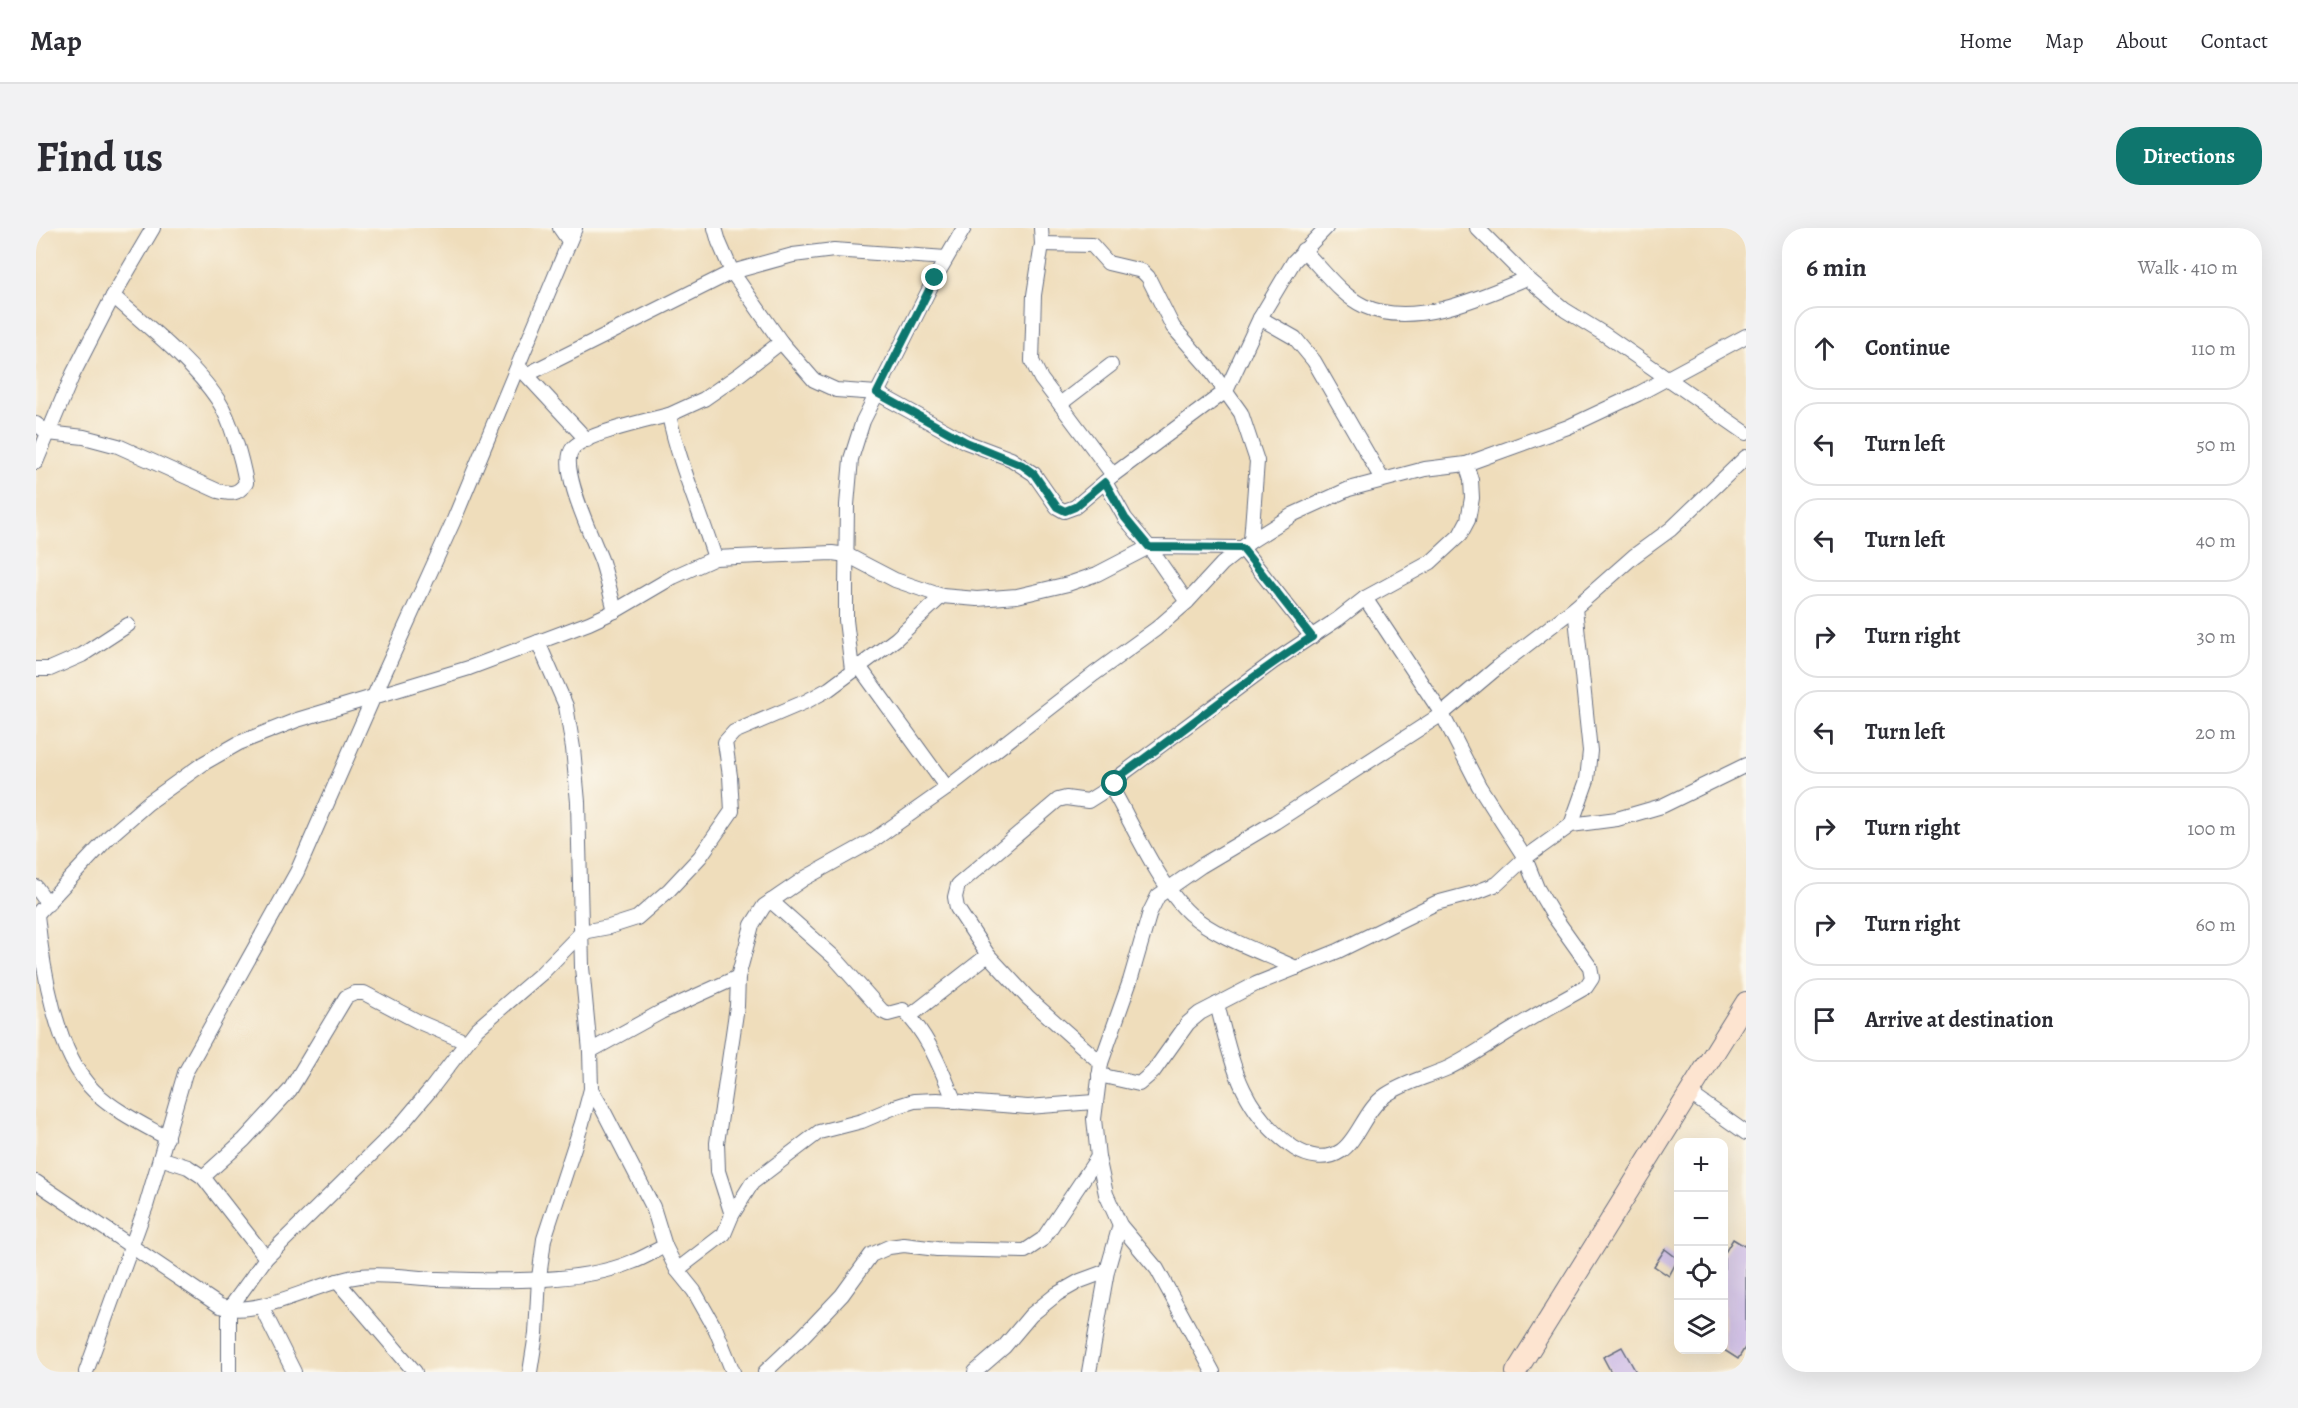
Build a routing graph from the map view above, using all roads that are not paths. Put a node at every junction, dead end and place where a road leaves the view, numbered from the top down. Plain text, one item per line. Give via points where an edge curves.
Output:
1 (153, 228) edge
2 (560, 228) edge
3 (575, 228) edge
4 (715, 228) edge
5 (963, 228) edge
6 (1041, 228) edge
7 (1326, 228) edge
8 (1477, 228) edge
9 (568, 241) junction
10 (1042, 244) junction
11 (1303, 250) junction
12 (946, 258) junction
13 (732, 272) junction
14 (1527, 278) junction
15 (113, 296) junction
16 (1260, 318) junction
17 (1746, 336) edge
18 (782, 342) junction
19 (1111, 365) dead end
20 (523, 370) junction
21 (1667, 378) junction
22 (1226, 391) junction
23 (877, 393) junction
24 (1060, 404) junction
25 (669, 415) junction
26 (36, 424) edge
27 (48, 433) junction
28 (1746, 433) edge
29 (586, 440) junction
30 (1746, 457) edge
31 (36, 462) edge
32 (1466, 464) junction
33 (1109, 479) junction
34 (1382, 479) junction
35 (1246, 544) junction
36 (1149, 547) junction
37 (847, 555) junction
38 (715, 558) junction
39 (942, 596) junction
40 (1365, 598) junction
41 (1187, 602) junction
42 (1575, 608) junction
43 (615, 611) junction
44 (128, 625) dead end
45 (1312, 637) junction
46 (538, 642) junction
47 (855, 668) junction
48 (36, 669) edge
49 (374, 696) junction
50 (1442, 714) junction
51 (1746, 765) edge
52 (1115, 784) junction
53 (947, 788) junction
54 (1571, 825) junction
55 (1525, 858) junction
56 (36, 887) edge
57 (1168, 889) junction
58 (771, 901) junction
59 (48, 904) junction
60 (36, 915) edge
61 (582, 932) junction
62 (988, 955) junction
63 (1296, 968) junction
64 (738, 977) junction
65 (1746, 1002) edge
66 (1217, 1004) junction
67 (909, 1016) junction
68 (466, 1042) junction
69 (590, 1051) junction
70 (1100, 1069) junction
71 (591, 1089) junction
72 (1689, 1093) junction
73 (955, 1102) junction
74 (1094, 1102) junction
75 (1746, 1133) edge
76 (167, 1138) junction
77 (1098, 1157) junction
78 (160, 1158) junction
79 (203, 1177) junction
80 (36, 1182) edge
81 (732, 1215) junction
82 (1120, 1225) junction
83 (132, 1246) junction
84 (665, 1246) junction
85 (267, 1258) junction
86 (677, 1270) junction
87 (1107, 1271) junction
88 (539, 1278) junction
89 (337, 1281) junction
90 (261, 1306) junction
91 (229, 1309) junction
92 (86, 1372) edge
93 (229, 1372) edge
94 (294, 1372) edge
95 (415, 1372) edge
96 (530, 1372) edge
97 (733, 1372) edge
98 (765, 1372) edge
99 (975, 1372) edge
100 (1089, 1372) edge
101 (1213, 1372) edge
102 (1516, 1372) edge

1 - 15 street
2 - 9 street
3 - 9 street
4 - 13 street
5 - 12 street
6 - 10 street
7 - 11 street
8 - 14 street
9 - 20 street
10 - 22 street via 1092,245 1108,263 1142,271 1173,327
10 - 24 street via 1034,295 1032,361
11 - 14 street via 1345,293 1364,306 1383,312 1410,314 1460,304
11 - 16 street
12 - 13 street via 818,250
12 - 23 street
13 - 18 street
13 - 20 street
14 - 21 street via 1565,310
15 - 27 street
15 - 27 street via 194,372 219,401 246,483 234,494 218,490 118,446
16 - 22 street
16 - 34 street via 1295,338 1314,361
17 - 21 street
18 - 23 street via 814,380 836,390
18 - 25 street via 704,399
19 - 24 street
20 - 29 street
20 - 49 street
21 - 28 street
21 - 32 street via 1568,427
22 - 33 street
22 - 35 street via 1241,413 1257,461
23 - 33 street via 966,442 1022,465 1034,474 1057,507 1065,511
23 - 37 street via 863,420 851,459
24 - 33 street
25 - 29 street
25 - 38 street
26 - 27 street
27 - 31 street
29 - 43 street via 574,446 569,465
30 - 42 street via 1671,530 1634,556
32 - 34 street
32 - 40 street via 1472,498 1460,535 1431,562
33 - 36 street via 1125,518
34 - 35 street via 1294,514
35 - 36 street
35 - 41 street
35 - 45 street
36 - 39 street via 1068,584 1017,596
36 - 41 street
37 - 38 street
37 - 39 street via 895,580
37 - 47 street via 846,620
38 - 43 street
39 - 47 street via 896,639
40 - 45 street
40 - 50 street
41 - 53 street
42 - 50 street
42 - 54 street via 1590,751 1587,780
43 - 46 street
44 - 48 street via 82,655 50,669
45 - 52 street via 1244,683 1117,778
46 - 49 street via 424,683
46 - 61 street via 566,706 573,748
47 - 53 street
47 - 61 street via 807,701 728,736 725,742 732,811 700,857 637,918
49 - 59 street via 239,742 204,763 110,836
49 - 76 street via 297,872 185,1073
50 - 55 street via 1479,786
50 - 57 street
51 - 54 street via 1662,806 1617,819
52 - 57 street via 1115,794
52 - 62 street via 1088,801 1058,800 958,885 957,908
53 - 58 street via 872,841
54 - 55 street
55 - 63 street via 1497,884 1436,903
55 - 66 street via 1537,888 1590,967 1592,978 1586,987 1479,1051 1386,1095 1360,1124 1351,1142 1331,1156 1311,1157 1281,1139 1257,1116 1240,1085
56 - 59 street
57 - 63 street via 1190,914 1214,930
57 - 70 street via 1158,896 1150,912
58 - 64 street via 752,926
58 - 67 street via 835,958 882,1011 888,1014 903,1010
59 - 60 street
60 - 76 street via 57,1026 70,1058 92,1089 116,1109
61 - 68 street
61 - 69 street
62 - 67 street
62 - 70 street
63 - 66 street
64 - 69 street via 661,1012
64 - 81 street via 717,1143 718,1171
65 - 72 main road
66 - 70 street via 1188,1023 1144,1082 1131,1084
67 - 73 street via 934,1054
68 - 79 street via 364,993 346,997 290,1090
68 - 85 street via 400,1126
69 - 71 street
70 - 74 street
71 - 84 street via 652,1207
71 - 88 street via 551,1213
72 - 75 street
72 - 102 main road
73 - 74 street via 1028,1107
73 - 81 street via 914,1101 819,1132 752,1183
74 - 77 street
76 - 78 street
77 - 82 street via 1106,1194
77 - 98 street via 1043,1239 1025,1251 904,1245 889,1246 871,1255 835,1302
78 - 79 street via 188,1167
78 - 83 street
79 - 85 street
80 - 83 street
81 - 86 street via 724,1234
82 - 87 street
82 - 101 street via 1157,1269
83 - 91 street
83 - 92 street
84 - 86 street
84 - 88 street via 608,1270
85 - 91 street
86 - 97 street via 716,1330
87 - 99 street via 1057,1294
87 - 100 street
88 - 89 street via 465,1280 386,1275
88 - 96 street
89 - 90 street
89 - 95 street
90 - 91 street
90 - 94 street
91 - 93 street

